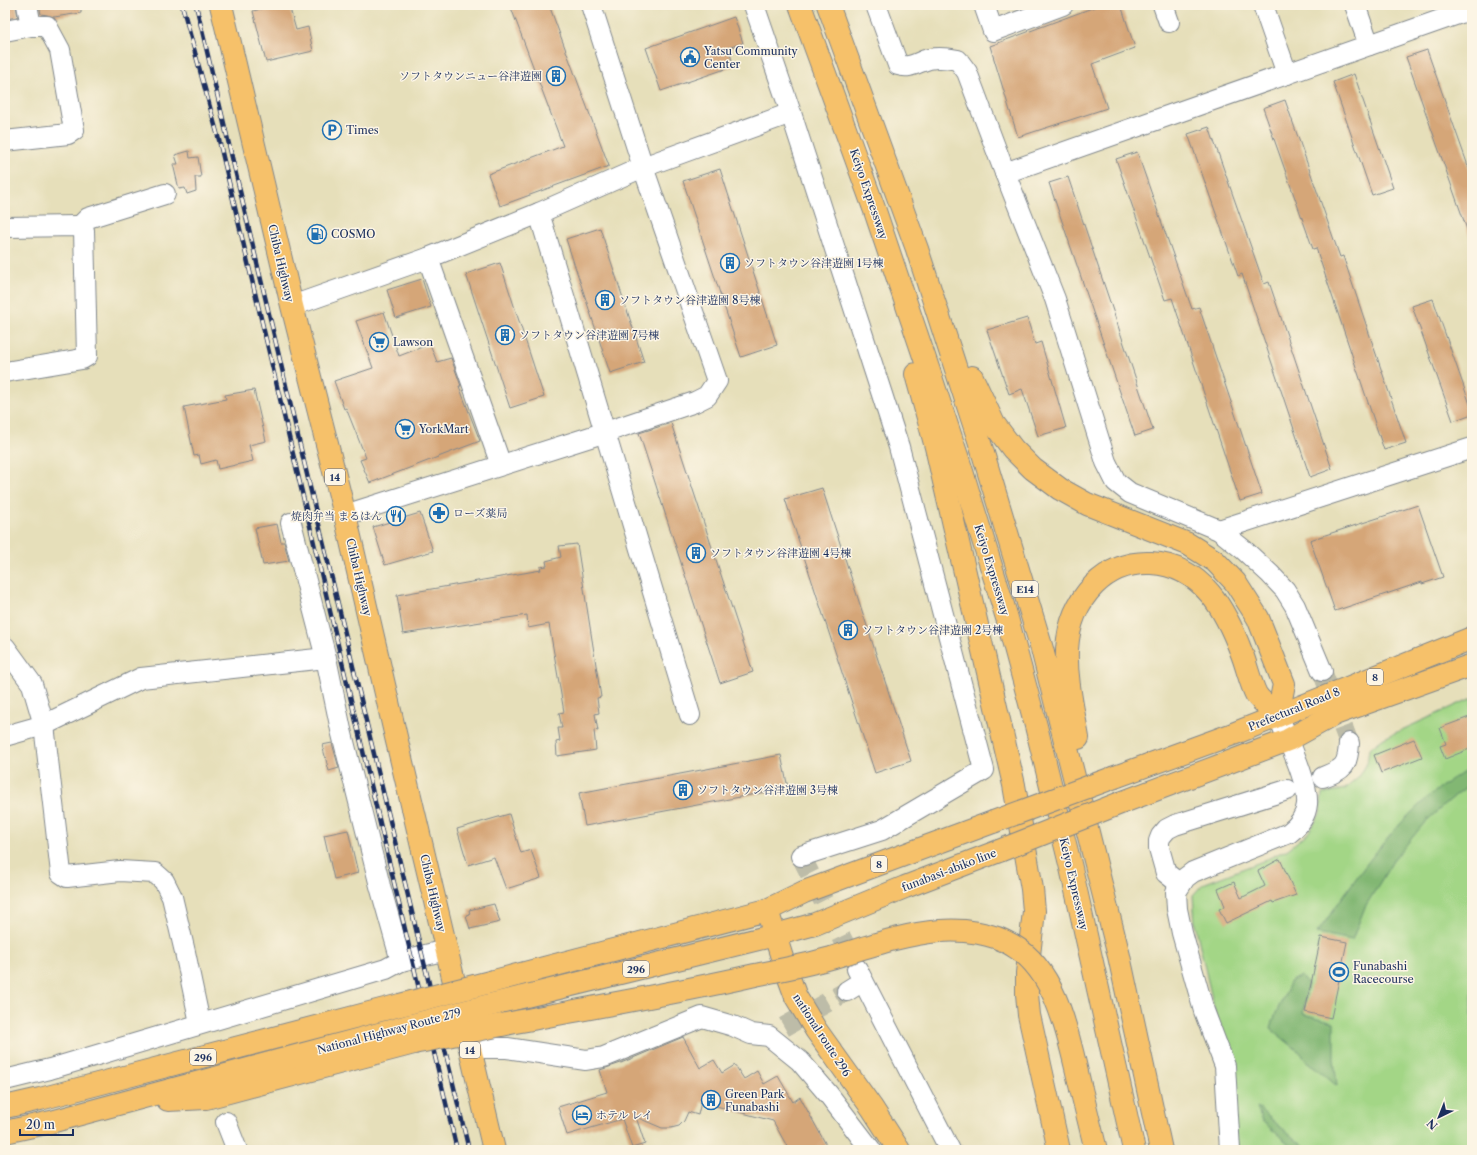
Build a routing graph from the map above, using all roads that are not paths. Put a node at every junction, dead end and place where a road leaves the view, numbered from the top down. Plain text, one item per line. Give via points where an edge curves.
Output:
1 (27, 5) edge
2 (221, 5) edge
3 (591, 5) edge
4 (754, 5) edge
5 (800, 5) edge
6 (828, 5) edge
7 (876, 5) edge
8 (984, 5) edge
9 (1063, 5) edge
10 (1263, 5) edge
11 (1355, 5) edge
12 (1472, 9) edge
13 (31, 26) junction
14 (5, 31) edge
15 (1369, 45) junction
16 (1287, 74) junction
17 (792, 113) junction
18 (5, 142) edge
19 (644, 167) junction
20 (1005, 173) junction
21 (165, 194) dead end
22 (875, 211) junction
23 (540, 213) junction
24 (80, 226) junction
25 (5, 227) edge
26 (917, 249) junction
27 (428, 258) junction
28 (292, 306) junction
29 (5, 372) edge
30 (606, 432) junction
31 (1472, 448) edge
32 (501, 465) junction
33 (345, 515) junction
34 (291, 523) dead end
35 (1219, 530) junction
36 (1472, 638) edge
37 (5, 647) edge
38 (326, 658) junction
39 (1472, 665) edge
40 (1322, 671) tunnel mouth
41 (690, 715) dead end
42 (1278, 715) junction
43 (44, 725) junction
44 (5, 736) edge
45 (1288, 740) junction
46 (1349, 743) tunnel mouth
47 (1323, 777) dead end
48 (1287, 790) dead end
49 (1123, 802) joint
50 (801, 856) dead end
51 (1180, 884) junction
52 (767, 910) junction
53 (775, 935) junction
54 (446, 950) junction
55 (1119, 956) junction
56 (401, 962) junction
57 (856, 980) tunnel mouth
58 (200, 1024) junction
59 (411, 1035) junction
60 (470, 1050) junction
61 (5, 1080) edge
62 (5, 1107) edge
63 (226, 1122) dead end
64 (5, 1132) edge
65 (237, 1150) edge
66 (494, 1150) edge
67 (871, 1150) edge
68 (899, 1150) edge
69 (950, 1150) edge
70 (1058, 1150) edge
71 (1096, 1150) edge
72 (1134, 1150) edge
73 (1161, 1150) edge
74 (1230, 1150) edge

1 - 13 street
2 - 28 main road, Chiba Highway / 14
3 - 19 street
4 - 17 street
5 - 22 main road, Keiyo Expressway / E14
6 - 26 main road, E14
7 - 20 street via 898,65 906,67 929,59 958,60 967,72
8 - 9 street via 993,31
10 - 16 street
11 - 15 street
12 - 15 street
13 - 14 street
13 - 18 street via 47,26 60,50 74,130 68,134
15 - 16 street
16 - 20 street
17 - 19 street
17 - 50 street via 899,446 984,770 882,830
19 - 23 street
19 - 30 street via 717,381 707,396 695,402
20 - 35 street via 1055,299 1106,462 1116,482 1130,493
21 - 24 street via 88,218
22 - 70 main road via 936,447 1017,800 1034,912 1027,973 1028,1001
22 - 72 main road, Keiyo Expressway / E14, bridge via 958,458 1007,618 1069,860
23 - 27 street
23 - 30 street
24 - 25 street
24 - 29 street via 84,230 87,356
26 - 42 main road via 982,401 994,424 1013,449 1060,490 1087,504 1188,544 1215,561 1235,582 1258,618 1284,684
26 - 55 main road, E14, bridge via 984,454 1042,649
27 - 28 street
27 - 32 street
28 - 33 main road, Chiba Highway / 14
30 - 32 street
30 - 41 street
31 - 35 street
32 - 33 street
33 - 54 main road, Chiba Highway / 14
34 - 38 street
35 - 40 street via 1260,564 1285,590 1295,606
36 - 42 main road, Prefectural Road 8 / 8
37 - 43 street via 32,684
38 - 43 street via 141,678
38 - 56 street via 376,872
39 - 45 main road, Prefectural Road 8 / 8 via 1335,714
42 - 45 street
42 - 52 main road, Prefectural Road 8 / 8, bridge via 1233,734 804,892
42 - 55 main road, bridge via 1257,695 1221,608 1197,579 1178,569 1160,564 1139,563 1119,567 1102,577 1078,606 1070,625 1066,646 1067,669
43 - 44 street
43 - 58 street via 61,873 67,877 120,871 155,873 164,881 172,897
45 - 49 main road, Prefectural Road 8 / 8
45 - 51 street via 1303,778 1307,803 1297,827 1281,837 1211,863 1193,872
46 - 47 street via 1349,758 1344,766
48 - 51 street via 1167,829 1161,836 1159,848 1166,873
49 - 53 main road, funabasi-abiko line / 8, bridge via 815,924
51 - 74 street via 1176,892 1182,933 1204,1011 1225,1066
52 - 53 main road, national route 296
52 - 62 main road, National Highway Route 279 / 296, bridge
53 - 59 main road, National Highway Route 279 / 296, bridge via 498,1003
53 - 68 main road, national route 296 via 796,997
54 - 56 street
54 - 60 main road, Chiba Highway / 14
55 - 73 main road, E14
56 - 58 street via 386,969
57 - 69 street
58 - 61 street
59 - 64 main road, National Highway Route 279 / 296
59 - 71 main road, bridge via 527,1019 698,988 829,958 918,934 965,930 1012,945 1034,963 1047,981 1068,1039
60 - 66 main road, Chiba Highway / 14
60 - 67 street via 507,1048 586,1060 604,1057 702,1017 751,1034 777,1032
63 - 65 street

